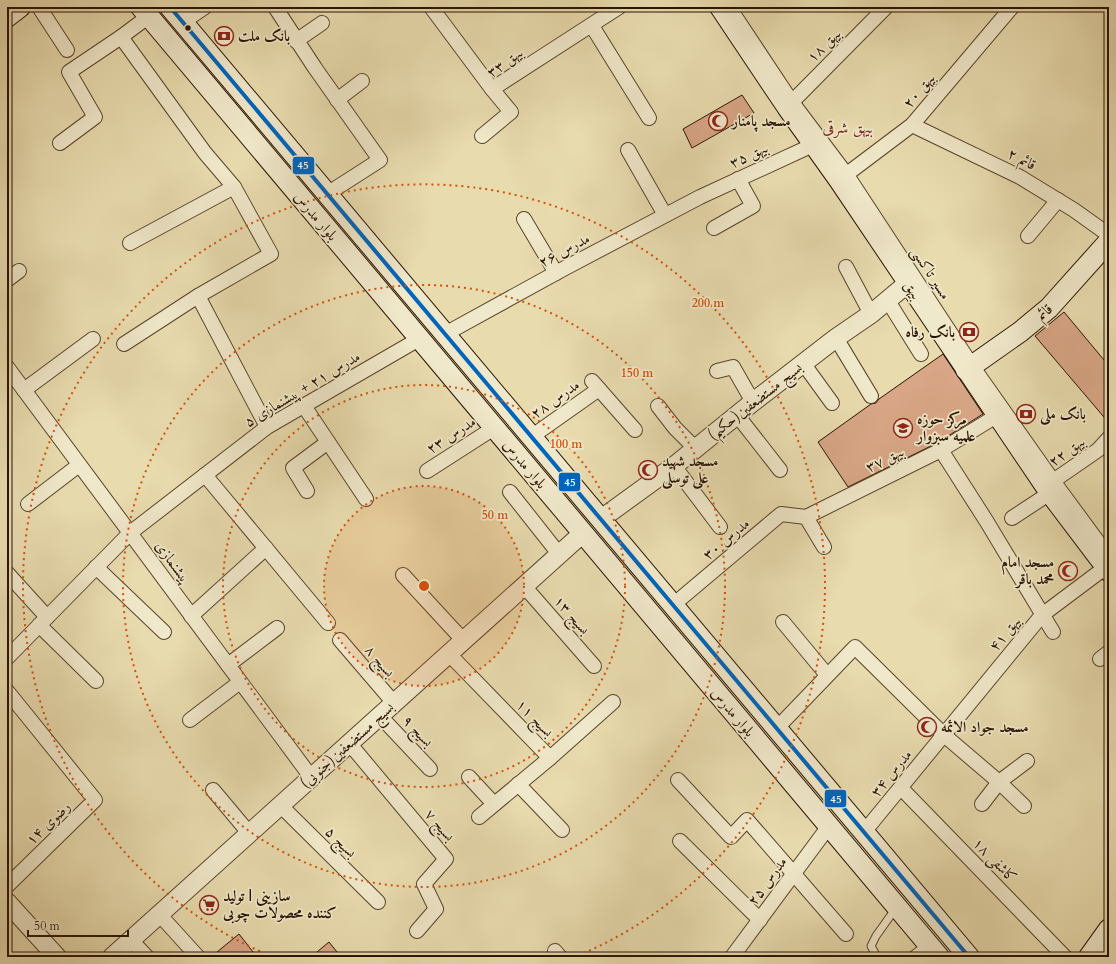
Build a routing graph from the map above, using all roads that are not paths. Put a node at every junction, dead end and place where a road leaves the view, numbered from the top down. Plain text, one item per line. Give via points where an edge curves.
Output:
1 (39, 7) edge
2 (170, 7) edge
3 (205, 7) edge
4 (275, 7) edge
5 (431, 7) edge
6 (619, 7) edge
7 (720, 7) edge
8 (733, 7) edge
9 (886, 7) edge
10 (1012, 7) edge
11 (145, 12) edge
12 (183, 22) junction
13 (322, 23) dead end
14 (592, 26) junction
15 (121, 37) junction
16 (296, 41) junction
17 (67, 50) dead end
18 (362, 81) dead end
19 (492, 89) junction
20 (337, 100) junction
21 (790, 103) junction
22 (649, 118) dead end
23 (912, 124) junction
24 (482, 136) dead end
25 (60, 142) dead end
26 (813, 144) junction
27 (628, 150) dead end
28 (844, 176) junction
29 (738, 179) junction
30 (234, 187) junction
31 (328, 194) junction
32 (700, 197) joint
33 (1058, 200) junction
34 (665, 215) junction
35 (524, 219) dead end
36 (714, 228) dead end
37 (1109, 235) edge
38 (1028, 236) dead end
39 (1109, 241) edge
40 (130, 243) dead end
41 (846, 267) dead end
42 (19, 271) dead end
43 (556, 273) junction
44 (7, 280) edge
45 (908, 283) junction
46 (198, 296) junction
47 (888, 301) junction
48 (872, 314) junction
49 (445, 334) junction
50 (836, 338) junction
51 (93, 339) dead end
52 (419, 339) junction
53 (124, 344) dead end
54 (921, 354) dead end
55 (803, 363) junction
56 (7, 367) edge
57 (971, 367) junction
58 (717, 371) dead end
59 (24, 390) junction
60 (871, 396) dead end
61 (500, 399) junction
62 (753, 402) junction
63 (832, 403) dead end
64 (304, 406) junction
65 (658, 406) dead end
66 (737, 415) junction
67 (998, 415) junction
68 (489, 421) junction
69 (267, 427) junction
70 (635, 430) dead end
71 (531, 437) junction
72 (1109, 438) edge
73 (328, 442) junction
74 (693, 450) junction
75 (941, 450) junction
76 (79, 465) junction
77 (674, 466) junction
78 (780, 470) dead end
79 (427, 471) dead end
80 (205, 475) junction
81 (1053, 486) junction
82 (307, 491) dead end
83 (510, 492) dead end
84 (366, 499) dead end
85 (28, 504) dead end
86 (806, 517) junction
87 (1012, 518) dead end
88 (601, 519) junction
89 (720, 527) dead end
90 (130, 533) junction
91 (583, 533) junction
92 (824, 547) dead end
93 (266, 548) junction
94 (559, 554) junction
95 (1108, 563) edge
96 (96, 567) junction
97 (7, 573) edge
98 (403, 575) dead end
99 (524, 586) junction
100 (673, 605) junction
101 (1042, 614) junction
102 (191, 616) junction
103 (43, 621) junction
104 (782, 622) dead end
105 (328, 623) dead end
106 (277, 628) dead end
107 (164, 632) dead end
108 (1053, 632) dead end
109 (340, 640) dead end
110 (464, 640) junction
111 (707, 646) junction
112 (449, 654) junction
113 (7, 658) edge
114 (690, 661) junction
115 (228, 665) junction
116 (594, 666) dead end
117 (827, 675) junction
118 (96, 681) dead end
119 (240, 682) junction
120 (7, 691) edge
121 (612, 702) dead end
122 (394, 703) junction
123 (380, 716) junction
124 (190, 720) dead end
125 (777, 728) junction
126 (944, 735) junction
127 (349, 743) junction
128 (550, 758) junction
129 (1027, 761) dead end
130 (430, 769) dead end
131 (469, 777) dead end
132 (311, 778) junction
133 (678, 780) dead end
134 (999, 782) junction
135 (518, 784) junction
136 (901, 788) junction
137 (213, 790) dead end
138 (494, 804) junction
139 (982, 804) dead end
140 (280, 805) junction
141 (1024, 806) dead end
142 (479, 817) dead end
143 (829, 826) junction
144 (562, 830) dead end
145 (864, 832) junction
146 (250, 833) junction
147 (680, 841) dead end
148 (794, 874) junction
149 (7, 886) edge
150 (378, 902) dead end
151 (897, 907) junction
152 (10, 910) edge
153 (159, 914) junction
154 (760, 920) junction
155 (1109, 929) edge
156 (417, 931) dead end
157 (846, 934) dead end
158 (131, 940) junction
159 (934, 950) edge
160 (51, 955) edge
161 (735, 956) edge
162 (112, 957) edge
163 (146, 957) edge
164 (198, 957) edge
165 (877, 957) edge
166 (910, 957) edge
167 (969, 957) edge
168 (1065, 957) edge
169 (1089, 957) edge

1 - 17 street
2 - 12 main road, بلوار مدرس
3 - 12 street
4 - 16 street
5 - 19 street
6 - 14 street, بیهق ۳۳
7 - 21 main road, بیهق
8 - 21 lane, مسیر تاکسی
9 - 21 street, بیهق ۱۸
10 - 23 street, بیهق ۲۰
11 - 15 street
11 - 52 main road, بلوار مدرس
12 - 31 main road, بلوار مدرس
13 - 16 street
14 - 19 street, بیهق ۳۳
14 - 22 street
15 - 25 street via 69,72 95,117
15 - 30 street via 205,153
16 - 20 street
18 - 20 street
19 - 24 street, بیهق ۳۳ via 511,112
20 - 31 street via 380,160
21 - 26 main road, بیهق
21 - 28 lane, مسیر تاکسی
23 - 28 street, بیهق ۲۰
23 - 33 street, قائم ۲ via 1020,177
26 - 28 main road, بیهق
26 - 29 street, بیهق ۳۵
27 - 34 street
28 - 45 main road, بیهق
28 - 57 lane, مسیر تاکسی
29 - 32 street, بیهق ۳۵
29 - 36 street via 753,206
30 - 40 street
30 - 46 street via 271,254
31 - 49 main road, بلوار مدرس
32 - 34 street, مدرس ۲۶
33 - 37 street, قائم ۲
33 - 38 street
34 - 43 street, مدرس ۲۶
35 - 43 street
39 - 57 main road, قائم via 1050,308
41 - 48 street
42 - 44 street
43 - 49 street, مدرس ۲۶
45 - 47 street, بسیج مستضعفین(حکیم)
45 - 57 main road, بیهق
46 - 53 street
46 - 69 street
47 - 48 street, بسیج مستضعفین(حکیم)
47 - 54 street
48 - 50 street, بسیج مستضعفین(حکیم)
49 - 61 main road, بلوار مدرس
50 - 55 street, بسیج مستضعفین(حکیم)
50 - 60 street
51 - 59 street
52 - 64 street, مدرس ۲۱ + پیشنمازی ۵
52 - 68 main road, بلوار مدرس
55 - 62 street, بسیج مستضعفین(حکیم)
55 - 63 street
56 - 59 street, پیشنمازی
57 - 67 main road, بیهق
57 - 81 lane, مسیر تاکسی
58 - 62 street via 734,367
59 - 76 street, پیشنمازی
61 - 68 main road
61 - 71 main road, بلوار مدرس
62 - 66 street, بسیج مستضعفین(حکیم)
64 - 69 street, مدرس ۲۱ + پیشنمازی ۵
64 - 73 street
65 - 74 street via 690,443
66 - 74 street, بسیج مستضعفین(حکیم)
66 - 78 street
67 - 75 street, بیهق ۳۷
67 - 81 main road, بیهق
68 - 79 street, مدرس ۲۳
68 - 91 main road, بلوار مدرس
69 - 80 street, مدرس ۲۱ + پیشنمازی ۵
70 - 71 street, مدرس ۲۸ via 596,385
71 - 88 main road, بلوار مدرس
72 - 81 street, بیهق ۲۲
73 - 82 street via 293,468
73 - 84 street
74 - 77 street, بسیج مستضعفین(حکیم)
75 - 86 street, بیهق ۳۷
75 - 101 street
76 - 85 street
76 - 90 street, پیشنمازی
77 - 88 street, بسیج مستضعفین(حکیم)
77 - 89 street
80 - 90 street, مدرس ۲۱ + پیشنمازی ۵
80 - 93 street
81 - 87 street, بیهق ۲۲
81 - 95 main road, بیهق
83 - 94 street
86 - 92 street
86 - 100 street, مدرس ۳۰ via 781,514
88 - 100 main road, بلوار مدرس
90 - 96 street, مدرس ۲۱ + پیشنمازی ۵
90 - 102 street, پیشنمازی
91 - 94 street, بسیج مستضعفین(جنوبی)
91 - 114 main road, بلوار مدرس
93 - 102 street
93 - 105 street
94 - 99 street, بسیج مستضعفین(جنوبی)
95 - 101 street, بیهق ۴۱
96 - 103 street, مدرس ۲۱ + پیشنمازی ۵
96 - 107 street
97 - 103 street
98 - 110 street
99 - 110 street, بسیج مستضعفین(جنوبی)
99 - 116 street, بسیج ۱۳
100 - 111 main road, بلوار مدرس
101 - 108 street
101 - 126 street, بیهق ۴۱
102 - 115 street, پیشنمازی
103 - 113 street, مدرس ۲۱ + پیشنمازی ۵
103 - 118 street
104 - 117 street
106 - 115 street
109 - 122 street, بسیج ۸
110 - 112 street, بسیج مستضعفین(جنوبی)
111 - 114 main road
111 - 125 main road, بلوار مدرس
112 - 122 street, بسیج مستضعفین(جنوبی)
112 - 128 street, بسیج ۱۱
114 - 143 main road, بلوار مدرس
115 - 119 street, پیشنمازی
117 - 125 street
117 - 126 street via 855,647
119 - 124 street
119 - 132 street, پیشنمازی
120 - 149 street, رضوی ۱۴ via 95,800
121 - 128 street
122 - 123 street, بسیج مستضعفین(جنوبی)
123 - 127 street, بسیج مستضعفین(جنوبی)
123 - 130 street, بسیج ۹
125 - 145 main road, بلوار مدرس
126 - 134 street
126 - 136 street, مدرس ۳۴
127 - 132 street, بسیج مستضعفین(جنوبی)
127 - 156 street, بسیج ۷ via 446,859 424,884 436,909
128 - 135 street, بسیج ۱۱
129 - 134 street
131 - 138 street
132 - 140 street, بسیج مستضعفین(جنوبی)
133 - 148 street via 731,837 747,820
134 - 139 street
134 - 141 street
135 - 138 street, بسیج ۱۱
135 - 144 street
136 - 145 street, مدرس ۳۴
136 - 168 street, کاشفی ۱۸
137 - 146 street
138 - 142 street, بسیج ۱۱
140 - 146 street, بسیج مستضعفین(جنوبی)
140 - 150 street, بسیج ۵
143 - 148 street, مدرس ۲۵
143 - 151 main road, بلوار مدرس
145 - 167 main road, بلوار مدرس
146 - 153 street, بسیج مستضعفین(جنوبی)
147 - 154 street
148 - 154 street, مدرس ۲۵
148 - 157 street
151 - 159 main road, بلوار مدرس
151 - 165 lane via 871,946
152 - 160 street
153 - 158 street, بسیج مستضعفین(جنوبی)
153 - 164 street
154 - 161 street, مدرس ۲۵
155 - 169 main road
158 - 162 street, بسیج مستضعفین(جنوبی)
158 - 163 street
159 - 166 lane

